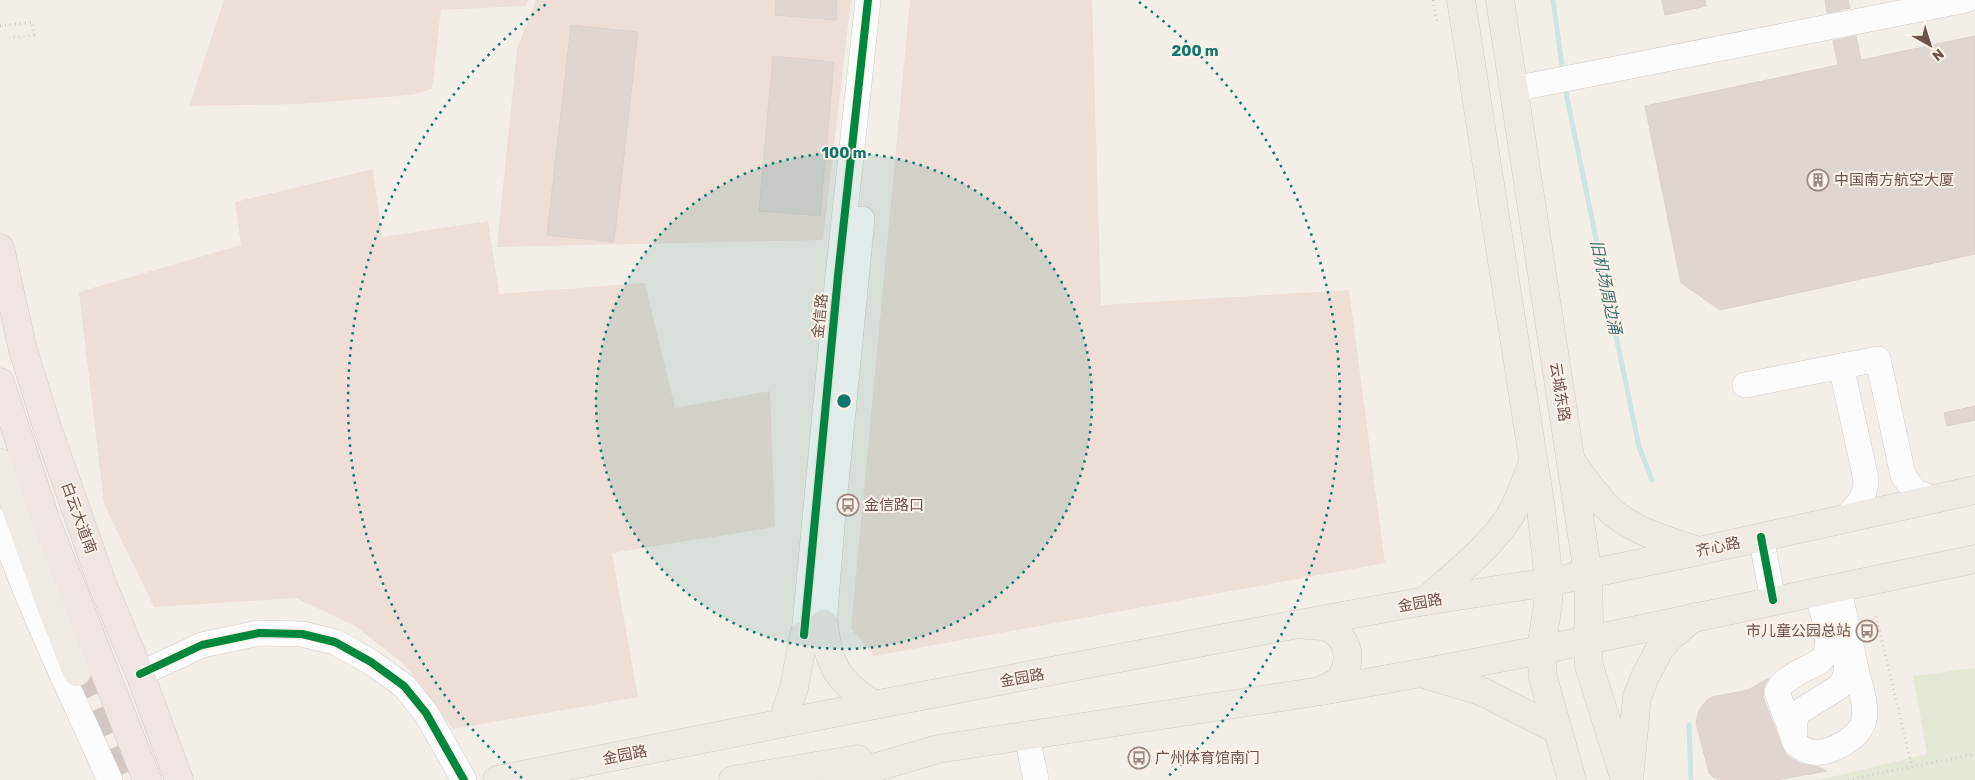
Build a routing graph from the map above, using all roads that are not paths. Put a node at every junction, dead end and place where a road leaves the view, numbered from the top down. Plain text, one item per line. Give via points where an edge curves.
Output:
1 (868, 0) edge
2 (884, 0) edge
3 (1461, 0) edge
4 (1500, 0) edge
5 (1966, 0) edge
6 (1890, 7) edge
7 (1525, 87) junction
8 (0, 248) edge
9 (1556, 364) junction
10 (1841, 366) junction
11 (1518, 370) junction
12 (0, 382) edge
13 (1746, 385) dead end
14 (1533, 461) junction
15 (1571, 461) junction
16 (0, 463) edge
17 (1975, 490) edge
18 (1936, 499) junction
19 (1844, 519) junction
20 (2, 532) edge
21 (1761, 537) junction
22 (1700, 551) junction
23 (1975, 559) edge
24 (1588, 574) junction
25 (1549, 582) junction
26 (1828, 589) junction
27 (1773, 600) junction
28 (1425, 601) junction
29 (1694, 617) junction
30 (1302, 625) junction
31 (814, 630) junction
32 (1587, 639) junction
33 (1843, 648) junction
34 (1540, 650) junction
35 (77, 672) tunnel mouth
36 (1421, 673) junction
37 (140, 674) junction
38 (1322, 691) junction
39 (874, 705) junction
40 (1782, 709) junction
41 (782, 723) junction
42 (1558, 730) junction
43 (1027, 736) junction
44 (1794, 740) junction
45 (938, 749) junction
46 (110, 780) edge
47 (147, 780) edge
48 (179, 780) edge
49 (464, 780) edge
50 (497, 780) edge
51 (734, 780) edge
52 (833, 780) edge
53 (1036, 780) edge
54 (1572, 780) edge
55 (1625, 780) edge
56 (1629, 780) edge

1 - 31 street, 金信路 via 835,304
2 - 31 street via 833,513
3 - 11 main road
4 - 7 main road, 云城东路
5 - 6 street
6 - 7 street
7 - 9 main road, 云城东路
8 - 37 highway, 白云大道南 via 34,388 104,586
9 - 11 main road
9 - 15 main road, 云城东路
10 - 13 street
10 - 18 street via 1878,359 1904,474 1915,492
10 - 19 street via 1866,479 1865,493
11 - 14 main road
12 - 47 highway, 白云大道南 via 47,524
14 - 25 main road
14 - 28 main road via 1508,519 1487,545
15 - 22 main road via 1598,497 1623,521
15 - 24 main road, 云城东路
16 - 35 main road
17 - 18 main road, 齐心路
18 - 19 main road, 齐心路
19 - 21 main road, 齐心路
20 - 46 street
21 - 22 main road, 齐心路
21 - 27 street
22 - 24 main road, 齐心路
23 - 26 main road
24 - 25 main road, 齐心路
24 - 32 main road, 云城东路
25 - 28 main road, 金园路
25 - 34 main road
26 - 27 main road
26 - 33 street
26 - 40 street via 1826,655 1780,685 1777,692
26 - 44 street via 1862,696 1864,719 1860,730 1850,740 1824,752 1801,749
27 - 29 main road
28 - 30 main road, 金园路
29 - 32 main road
29 - 56 main road via 1659,650 1637,697
30 - 38 main road via 1325,626 1338,633 1348,649 1341,680
30 - 39 main road, 金园路
31 - 39 main road via 842,680
31 - 41 main road
32 - 34 main road
32 - 55 main road, 云城东路 via 1593,682
33 - 40 street via 1834,670 1793,694
33 - 44 street via 1848,668 1844,682 1799,712 1795,720
34 - 36 main road
34 - 42 main road via 1543,678
36 - 38 main road
36 - 42 main road via 1481,691
37 - 48 highway, 白云大道南
37 - 49 street via 202,645 259,634 302,634 335,642 404,686 426,713
38 - 43 main road
39 - 41 main road, 金园路
40 - 44 street
41 - 50 main road, 金园路
42 - 54 main road
43 - 45 main road
43 - 53 street
45 - 51 main road via 829,763
45 - 52 main road

